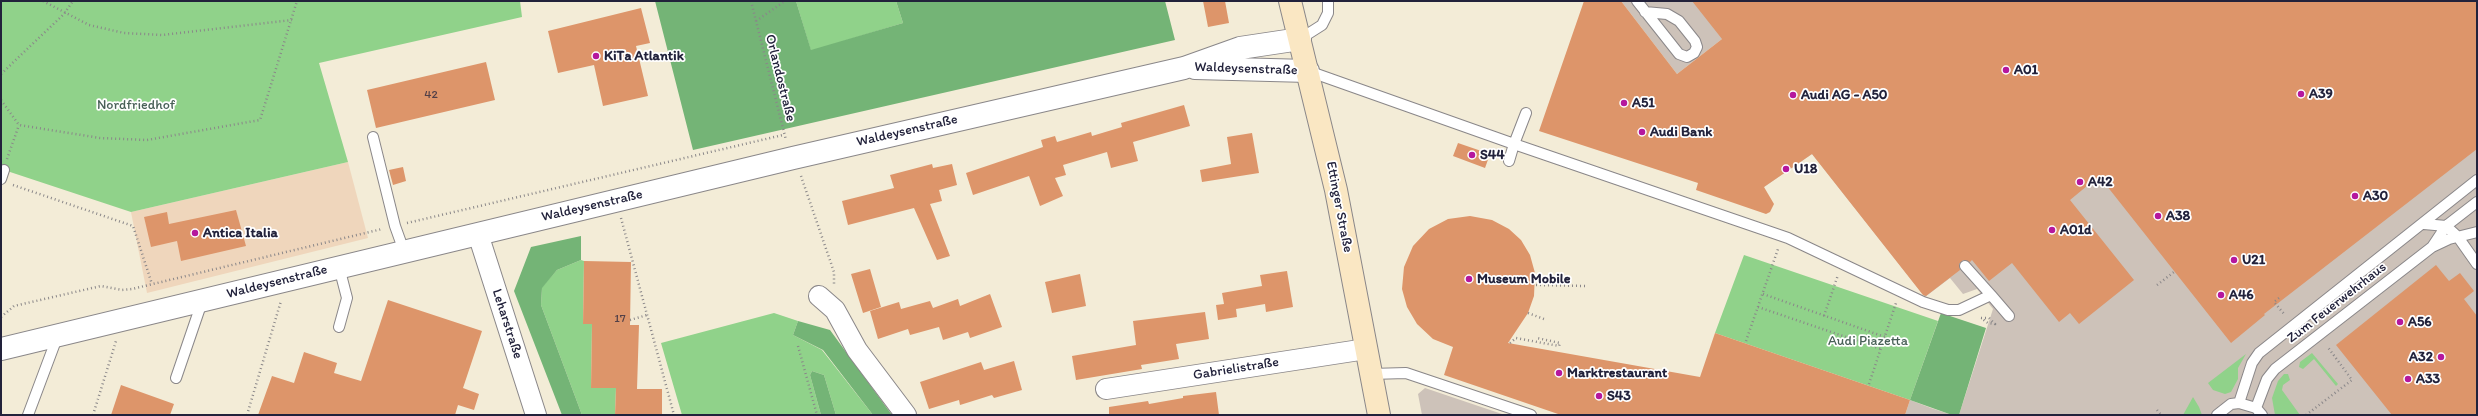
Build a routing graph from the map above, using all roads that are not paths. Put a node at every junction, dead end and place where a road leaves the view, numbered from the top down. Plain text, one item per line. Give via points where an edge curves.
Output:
1 (1290, 1) edge
2 (1328, 1) edge
3 (1637, 1) edge
4 (1645, 12) junction
5 (1300, 39) junction
6 (1184, 68) junction
7 (1308, 71) junction
8 (1526, 113) dead end
9 (373, 137) dead end
10 (1514, 144) junction
11 (1509, 161) dead end
12 (2477, 180) edge
13 (2477, 202) edge
14 (2424, 224) junction
15 (2446, 226) junction
16 (2477, 232) edge
17 (478, 234) junction
18 (2458, 237) junction
19 (2432, 247) junction
20 (404, 251) junction
21 (2477, 264) edge
22 (1965, 266) dead end
23 (339, 267) junction
24 (1991, 295) junction
25 (819, 296) dead end
26 (204, 300) junction
27 (2009, 316) dead end
28 (339, 327) dead end
29 (58, 335) junction
30 (1, 348) edge
31 (1366, 349) junction
32 (1371, 374) junction
33 (176, 378) dead end
34 (1106, 389) dead end
35 (2239, 403) junction
36 (2259, 412) edge
37 (28, 415) edge
38 (536, 415) edge
39 (906, 415) edge
40 (1379, 415) edge
41 (1531, 415) edge
42 (2217, 415) edge

1 - 5 main road, Ettinger Straße
2 - 5 lane via 1328,13 1322,25
3 - 4 lane
4 - 4 lane via 1679,54 1687,57 1694,53 1697,47 1695,41 1679,21 1667,14
5 - 6 street, Waldeysenstraße via 1240,48
5 - 7 main road, Ettinger Straße
6 - 7 street, Waldeysenstraße
6 - 17 street, Waldeysenstraße
7 - 10 lane
7 - 31 main road, Ettinger Straße via 1336,190
8 - 10 lane
9 - 20 lane via 395,226
10 - 11 lane
10 - 24 lane via 1788,238 1923,302 1959,310
12 - 14 lane
13 - 15 lane, Zum Feuerwehrhaus
14 - 15 lane
14 - 35 lane via 2259,353 2252,363
15 - 18 lane
15 - 19 lane, Zum Feuerwehrhaus
16 - 18 lane
17 - 20 street, Waldeysenstraße
17 - 38 street, Leharstraße
18 - 19 lane
18 - 21 lane
19 - 36 lane, Zum Feuerwehrhaus via 2275,369 2267,379
20 - 23 street, Waldeysenstraße
22 - 24 lane
23 - 26 street, Waldeysenstraße
23 - 28 lane via 347,298
24 - 27 lane
25 - 39 street via 835,310 857,350
26 - 29 street, Waldeysenstraße
26 - 33 lane
29 - 30 street, Waldeysenstraße
29 - 37 lane
31 - 32 main road, Ettinger Straße
31 - 34 street, Gabrielistraße
32 - 40 main road, Ettinger Straße
32 - 41 lane via 1406,373
35 - 36 lane
35 - 42 lane via 2230,404

